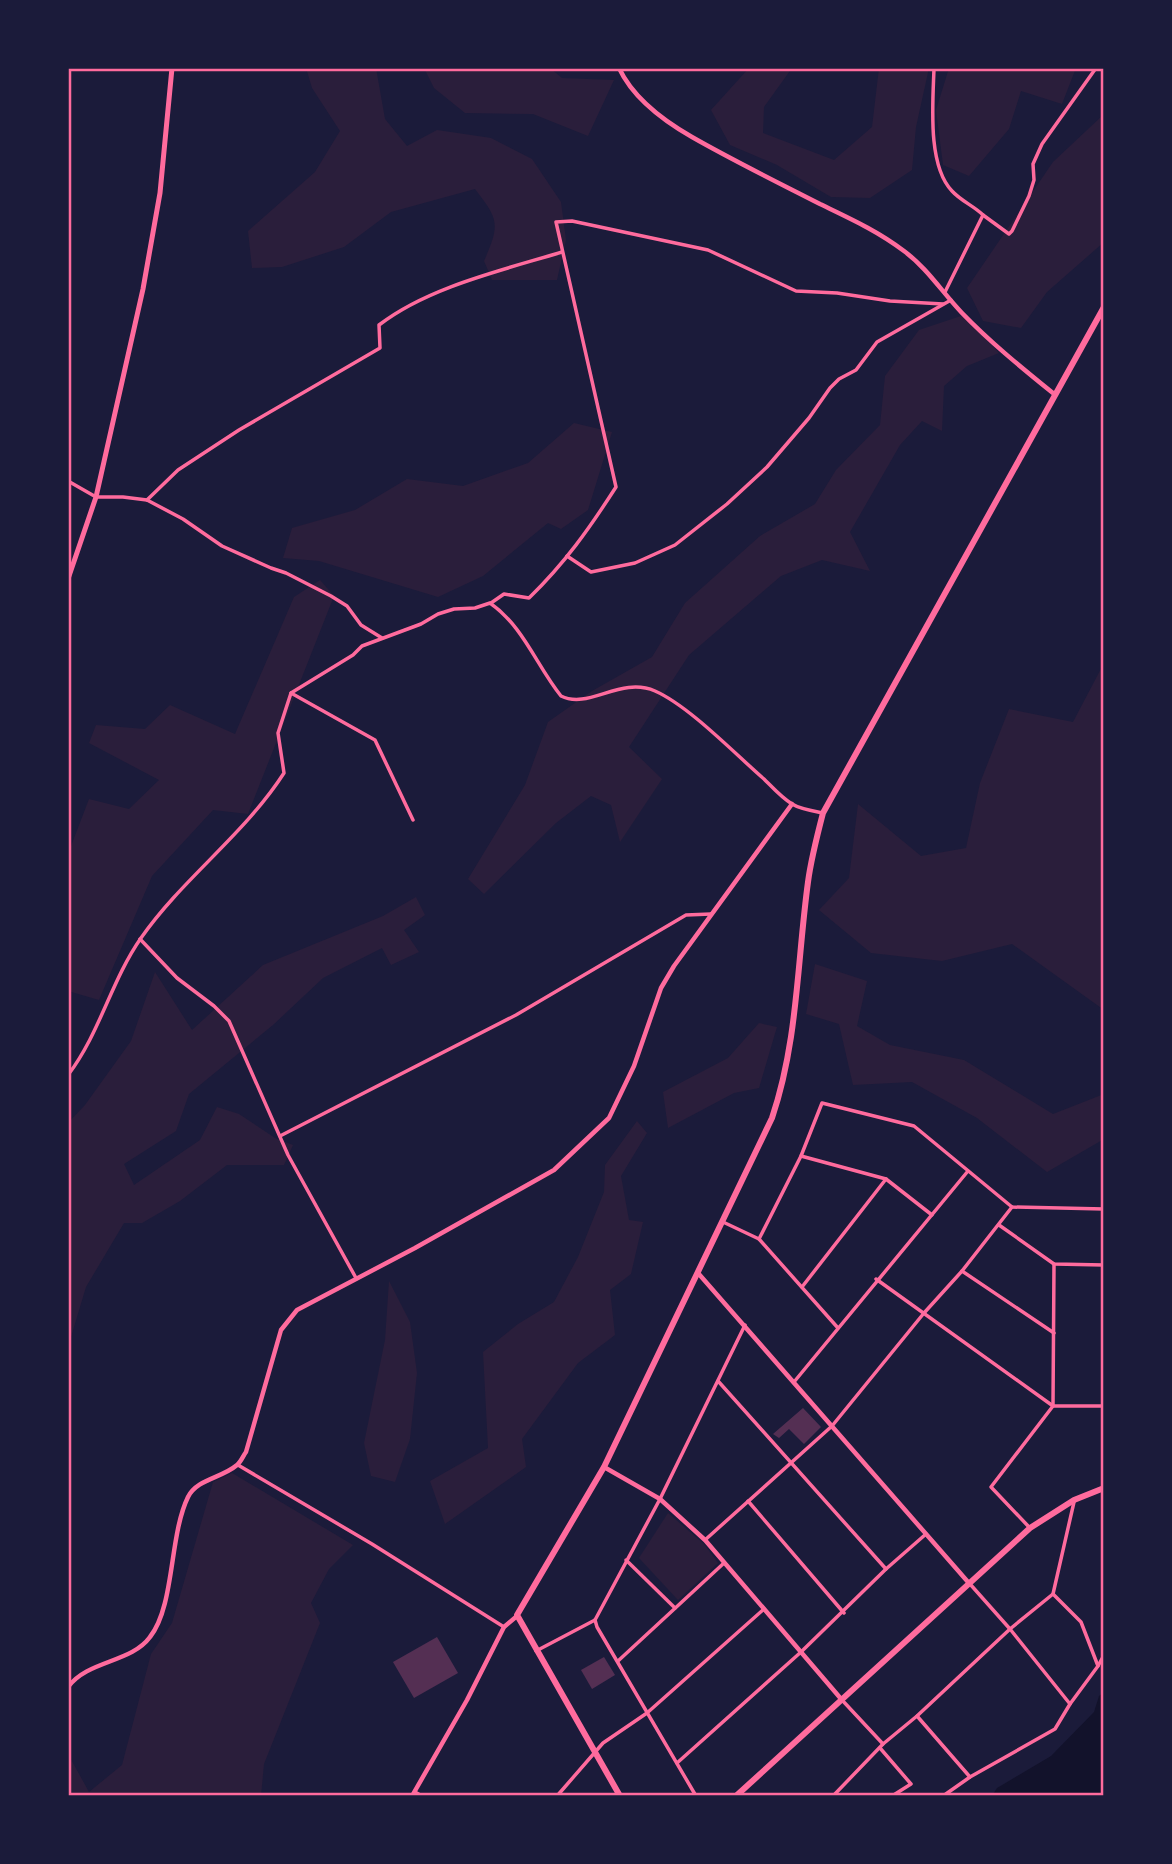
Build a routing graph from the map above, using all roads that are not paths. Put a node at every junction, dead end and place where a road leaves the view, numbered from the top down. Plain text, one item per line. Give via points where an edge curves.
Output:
1 (172, 68) edge
2 (620, 68) edge
3 (934, 68) edge
4 (1096, 68) edge
5 (983, 215) junction
6 (562, 252) junction
7 (945, 292) junction
8 (951, 300) junction
9 (943, 304) junction
10 (1104, 307) edge
11 (1054, 394) junction
12 (68, 481) edge
13 (96, 497) junction
14 (147, 500) junction
15 (567, 556) junction
16 (68, 579) edge
17 (490, 603) junction
18 (382, 638) junction
19 (291, 693) junction
20 (792, 804) junction
21 (822, 813) junction
22 (412, 820) dead end
23 (711, 914) junction
24 (141, 939) junction
25 (68, 1075) edge
26 (280, 1136) junction
27 (801, 1156) junction
28 (968, 1170) junction
29 (886, 1179) junction
30 (1012, 1207) junction
31 (1104, 1209) edge
32 (932, 1215) junction
33 (723, 1223) junction
34 (999, 1225) junction
35 (759, 1239) junction
36 (1054, 1264) junction
37 (1104, 1265) edge
38 (962, 1271) junction
39 (698, 1273) junction
40 (356, 1278) junction
41 (876, 1279) junction
42 (802, 1287) junction
43 (925, 1313) junction
44 (745, 1325) junction
45 (839, 1328) junction
46 (1054, 1333) junction
47 (718, 1381) junction
48 (794, 1382) junction
49 (1104, 1405) edge
50 (1053, 1406) junction
51 (832, 1426) junction
52 (792, 1464) junction
53 (238, 1465) junction
54 (604, 1467) junction
55 (1104, 1488) edge
56 (660, 1499) junction
57 (1074, 1500) junction
58 (748, 1501) junction
59 (1030, 1528) junction
60 (926, 1534) junction
61 (705, 1540) junction
62 (626, 1560) junction
63 (724, 1563) junction
64 (886, 1569) junction
65 (968, 1583) junction
66 (1053, 1594) junction
67 (675, 1608) junction
68 (764, 1609) junction
69 (844, 1613) junction
70 (517, 1615) junction
71 (595, 1620) junction
72 (504, 1627) junction
73 (1010, 1629) junction
74 (536, 1651) junction
75 (801, 1653) junction
76 (1104, 1655) edge
77 (618, 1661) junction
78 (1098, 1666) junction
79 (68, 1687) edge
80 (842, 1700) junction
81 (1070, 1704) junction
82 (647, 1713) junction
83 (918, 1716) junction
84 (881, 1746) junction
85 (594, 1751) junction
86 (677, 1763) junction
87 (970, 1777) junction
88 (414, 1794) edge
89 (422, 1796) edge
90 (557, 1796) edge
91 (620, 1796) edge
92 (696, 1796) edge
93 (736, 1796) edge
94 (833, 1796) edge
95 (892, 1796) edge
96 (943, 1796) edge

1 - 13 main road via 160,193 143,289
2 - 7 street via 637,94 685,133 859,222 902,250
3 - 5 street via 933,124 944,178 953,192
4 - 5 street via 1042,144 1033,164 1029,197 1012,231 1004,232
5 - 7 street
6 - 9 street via 556,222 572,221 708,250 796,291
6 - 14 street via 399,310 379,325 380,348 239,429 178,470
6 - 15 street via 616,487
7 - 8 street
8 - 9 street
8 - 11 street via 990,342
9 - 15 street via 877,342 856,369 830,388 767,467 675,545 635,563 591,572
10 - 11 highway
11 - 21 highway
12 - 13 street
13 - 14 street
13 - 16 main road
14 - 18 street via 222,545 331,596
15 - 17 street via 529,598 504,594
17 - 18 street via 446,611
17 - 20 street via 523,636 561,696 598,696 634,685 657,692 706,727
18 - 19 street
19 - 22 street via 374,740
19 - 24 street via 278,733 284,773 266,800
20 - 21 street
20 - 23 street
21 - 33 highway via 808,881 786,1073 772,1118
23 - 26 street via 686,915 516,1015
23 - 40 street via 661,988 630,1077 609,1118 554,1170
24 - 25 street via 126,959 93,1034
24 - 26 street via 177,978 229,1021
26 - 40 street
27 - 28 street via 822,1102 915,1126
27 - 29 street
27 - 35 street
28 - 30 street
28 - 32 street
29 - 32 street
29 - 42 street
30 - 31 street
30 - 34 street
32 - 41 street
33 - 35 street
33 - 39 highway
34 - 36 street
34 - 38 street
35 - 42 street
36 - 37 street
36 - 46 street
38 - 43 street
38 - 46 street
39 - 44 street
39 - 54 highway
40 - 53 street via 297,1310 281,1330 246,1452
41 - 43 street
41 - 45 street
42 - 45 street
43 - 50 street
43 - 51 street
44 - 47 street
44 - 48 street
45 - 48 street
46 - 50 street
47 - 52 street
47 - 56 street
48 - 51 street
49 - 50 street
50 - 59 street via 991,1487
51 - 52 street
51 - 60 street
52 - 58 street
52 - 64 street
53 - 72 street
53 - 79 street via 189,1493 162,1614 148,1640 77,1676
54 - 56 street
54 - 70 highway
55 - 57 highway
56 - 61 street
56 - 62 street
57 - 59 highway
57 - 66 street
58 - 61 street
58 - 69 street
59 - 65 highway
60 - 64 street
60 - 65 street
61 - 63 street
62 - 67 street
62 - 71 street
63 - 67 street
63 - 68 street
64 - 69 street
65 - 73 street
65 - 80 highway
66 - 73 street
66 - 78 street via 1081,1622
67 - 77 street
68 - 75 street
68 - 82 street
69 - 75 street
70 - 72 street
70 - 74 highway
71 - 74 street
71 - 77 street
72 - 88 street
73 - 81 street
73 - 83 street
74 - 85 highway
75 - 80 street
75 - 86 street
76 - 78 street
77 - 82 street
78 - 81 street
80 - 84 street
80 - 93 highway
81 - 87 street via 1055,1729
82 - 85 street
82 - 86 street
83 - 84 street
83 - 87 street
84 - 94 street
84 - 95 street via 911,1784
85 - 90 street
85 - 91 highway
86 - 92 street
87 - 96 street
88 - 89 street

